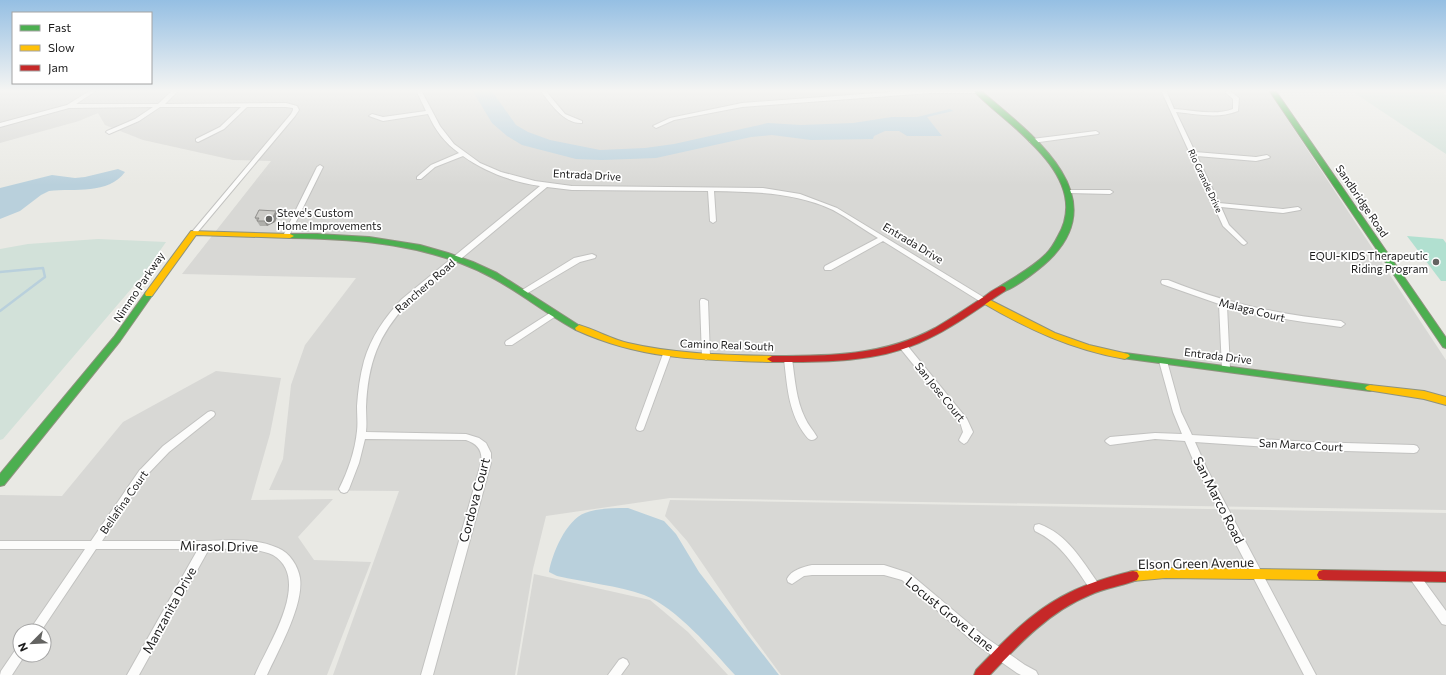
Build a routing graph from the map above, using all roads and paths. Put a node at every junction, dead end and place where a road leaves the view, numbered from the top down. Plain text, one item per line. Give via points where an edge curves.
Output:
1 (13, 122) edge
2 (135, 122) edge
3 (229, 122) edge
4 (288, 122) edge
5 (436, 122) edge
6 (665, 122) edge
7 (1011, 122) edge
8 (1177, 122) edge
9 (1293, 122) edge
10 (0, 125) edge
11 (656, 126) dead end
12 (109, 132) dead end
13 (1096, 134) dead end
14 (198, 140) dead end
15 (1032, 141) junction
16 (462, 154) junction
17 (1192, 154) junction
18 (1266, 157) dead end
19 (320, 167) dead end
20 (419, 178) dead end
21 (545, 185) junction
22 (711, 189) junction
23 (1070, 192) junction
24 (1110, 192) dead end
25 (1216, 205) junction
26 (1298, 209) dead end
27 (713, 221) dead end
28 (194, 233) junction
29 (286, 236) junction
30 (883, 238) junction
31 (1244, 243) dead end
32 (592, 256) dead end
33 (458, 258) junction
34 (828, 268) dead end
35 (1165, 282) dead end
36 (523, 292) junction
37 (984, 300) junction
38 (704, 301) dead end
39 (1223, 303) junction
40 (553, 314) junction
41 (1341, 324) dead end
42 (509, 343) dead end
43 (1446, 345) edge
44 (903, 346) junction
45 (667, 354) junction
46 (706, 357) junction
47 (788, 359) junction
48 (1163, 361) junction
49 (1226, 369) junction
50 (1446, 394) edge
51 (1424, 395) junction
52 (1446, 401) edge
53 (211, 414) dead end
54 (640, 428) dead end
55 (361, 435) junction
56 (812, 437) dead end
57 (1188, 438) junction
58 (964, 440) dead end
59 (1110, 442) dead end
60 (1414, 449) dead end
61 (0, 482) edge
62 (344, 489) dead end
63 (1039, 528) dead end
64 (0, 545) edge
65 (94, 545) junction
66 (206, 545) junction
67 (1258, 574) junction
68 (1415, 577) junction
69 (1446, 577) edge
70 (792, 579) dead end
71 (1094, 586) junction
72 (1446, 620) edge
73 (40, 623) edge
74 (1000, 654) junction
75 (13, 663) edge
76 (623, 664) dead end
77 (5, 675) edge
78 (132, 675) edge
79 (261, 675) edge
80 (427, 675) edge
81 (614, 675) edge
82 (981, 675) edge
83 (1032, 675) edge
84 (1310, 675) edge

1 - 10 street
2 - 12 street
3 - 14 street via 222,128
4 - 28 street, Nimmo Parkway
5 - 16 street, Entrada Drive via 444,136
6 - 11 street
7 - 15 street, Camino Real South
8 - 17 street, Rio Grande Drive
9 - 43 street, Sandbridge Road
13 - 15 street
15 - 23 street, Camino Real South via 1053,161
16 - 20 street via 433,166
16 - 21 street, Entrada Drive via 487,168
17 - 18 street via 1256,159
17 - 25 street, Rio Grande Drive
19 - 29 street
21 - 22 street, Entrada Drive via 588,189
21 - 33 street, Ranchero Road
22 - 27 street
22 - 30 street, Entrada Drive via 763,190 798,195 835,209
23 - 24 street
23 - 37 street, Camino Real South via 1071,218 1058,245 1037,265
25 - 26 street via 1283,211
25 - 31 street, Rio Grande Drive via 1227,228
28 - 29 street, Camino Real South
28 - 61 street, Nimmo Parkway via 167,266 135,316
29 - 33 street, Camino Real South via 377,239 423,247
30 - 34 street
30 - 37 street, Entrada Drive
32 - 36 street via 577,260
33 - 36 street, Camino Real South
33 - 55 street, Ranchero Road via 405,301 379,333 363,383
35 - 39 street, Malaga Court
36 - 40 street, Camino Real South
37 - 44 street, Camino Real South via 932,333
37 - 48 street, Entrada Drive via 1021,322 1071,343 1105,353
38 - 46 street
39 - 41 street, Malaga Court via 1286,318
39 - 49 street
40 - 42 street
40 - 45 street, Camino Real South via 578,329 611,342
44 - 47 street, Camino Real South via 838,358
44 - 58 street, San Jose Court via 964,421 968,432
45 - 46 street, Camino Real South
45 - 54 street
46 - 47 street, Camino Real South
47 - 56 street via 795,409
48 - 49 street, Entrada Drive
48 - 57 street, San Marco Road via 1177,412
49 - 51 street, Entrada Drive
50 - 51 street, Entrada Drive
51 - 52 street, Entrada Drive
53 - 65 street, Bellafina Court via 166,449 149,466
55 - 62 street, Ranchero Road
55 - 80 street, Cordova Court via 466,437 479,442 486,452 486,463
57 - 59 street, San Marco Court via 1155,436
57 - 60 street, San Marco Court via 1311,446
57 - 67 street, San Marco Road
63 - 71 street via 1060,540
64 - 65 street, Mirasol Drive
65 - 66 street, Mirasol Drive
65 - 73 street
66 - 78 street, Manzanita Drive
66 - 79 street, Mirasol Drive via 264,546 282,554 293,568 296,577 294,596
67 - 68 street, Elson Green Avenue
67 - 71 street, Elson Green Avenue via 1165,573 1141,575
67 - 84 street, San Marco Road
68 - 69 street, Elson Green Avenue
68 - 72 street
70 - 74 street, Locust Grove Lane via 802,572 812,570 894,572 913,581
71 - 74 street, Elson Green Avenue via 1058,603 1038,617
74 - 82 street, Elson Green Avenue
74 - 83 street, Locust Grove Lane
75 - 77 street
76 - 81 street

